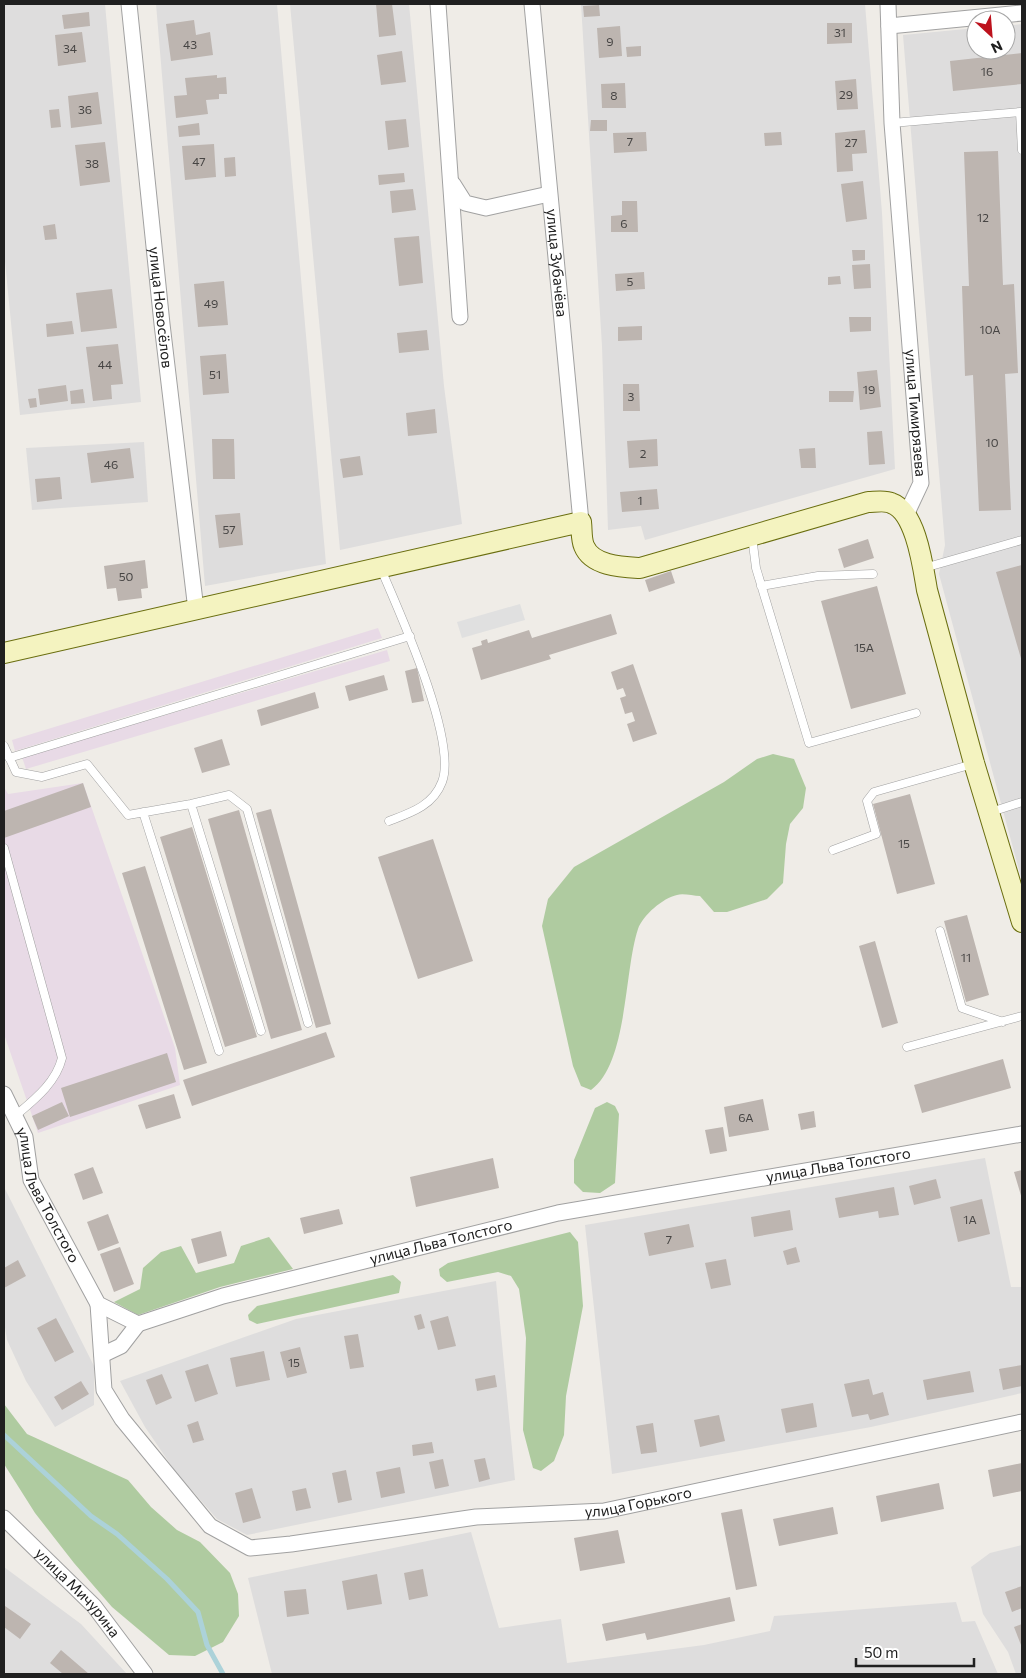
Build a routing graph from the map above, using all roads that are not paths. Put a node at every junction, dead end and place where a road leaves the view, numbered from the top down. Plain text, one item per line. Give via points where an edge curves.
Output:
1 (129, 4) edge
2 (438, 4) edge
3 (532, 4) edge
4 (888, 4) edge
5 (1022, 13) edge
6 (889, 26) junction
7 (1021, 112) edge
8 (892, 123) junction
9 (1022, 150) edge
10 (452, 183) junction
11 (549, 194) junction
12 (460, 318) dead end
13 (906, 515) junction
14 (580, 522) junction
15 (752, 536) junction
16 (1022, 540) edge
17 (924, 568) junction
18 (381, 569) junction
19 (873, 574) dead end
20 (761, 586) junction
21 (196, 610) junction
22 (410, 636) junction
23 (4, 653) edge
24 (916, 713) dead end
25 (4, 746) edge
26 (9, 758) junction
27 (974, 763) junction
28 (1022, 802) edge
29 (191, 804) junction
30 (143, 812) junction
31 (989, 813) junction
32 (388, 821) dead end
33 (4, 848) edge
34 (833, 850) dead end
35 (1022, 922) edge
36 (940, 931) dead end
37 (1022, 1016) edge
38 (1003, 1022) junction
39 (308, 1023) dead end
40 (261, 1031) dead end
41 (907, 1047) dead end
42 (218, 1051) dead end
43 (4, 1094) edge
44 (15, 1116) junction
45 (1022, 1134) edge
46 (98, 1304) junction
47 (138, 1324) junction
48 (102, 1355) junction
49 (1022, 1422) edge
50 (4, 1518) edge
51 (145, 1674) edge

1 - 21 street, улица Новосёлов
2 - 10 street
3 - 11 street, улица Зубачёва
4 - 6 street, улица Тимирязева
5 - 6 street
6 - 8 street, улица Тимирязева
7 - 8 lane
7 - 9 lane
8 - 13 street, улица Тимирязева via 921,483
10 - 11 street via 465,202 486,208
10 - 12 street
11 - 14 street, улица Зубачёва
13 - 15 street via 892,502 868,502
13 - 17 street
14 - 15 street via 584,547 598,560 620,567 640,568
14 - 18 street
15 - 20 lane
16 - 17 lane
17 - 27 street via 927,590
18 - 21 street
18 - 22 lane
19 - 20 lane via 818,576
20 - 24 lane via 809,743
21 - 23 street
22 - 26 lane
22 - 32 lane via 441,737 445,772 442,784 420,809
25 - 26 lane
26 - 30 lane via 16,772 42,777 87,764 128,815
27 - 31 street
27 - 34 lane via 874,792 867,801 876,834
28 - 31 lane
29 - 30 lane
29 - 39 lane via 229,795 247,809
29 - 40 lane
30 - 42 lane
31 - 35 street
33 - 44 lane via 62,1058 59,1072
36 - 38 lane via 962,1008
37 - 38 lane
38 - 41 lane
43 - 44 street, улица Льва Толстого
44 - 46 street, улица Льва Толстого via 25,1137 31,1180
45 - 47 street, улица Льва Толстого via 558,1213 223,1296
46 - 47 street
46 - 48 street
47 - 48 street via 121,1346
48 - 49 street, улица Горького via 104,1390 122,1419 210,1526 250,1548 476,1517 604,1511
50 - 51 street, улица Мичурина via 94,1606

